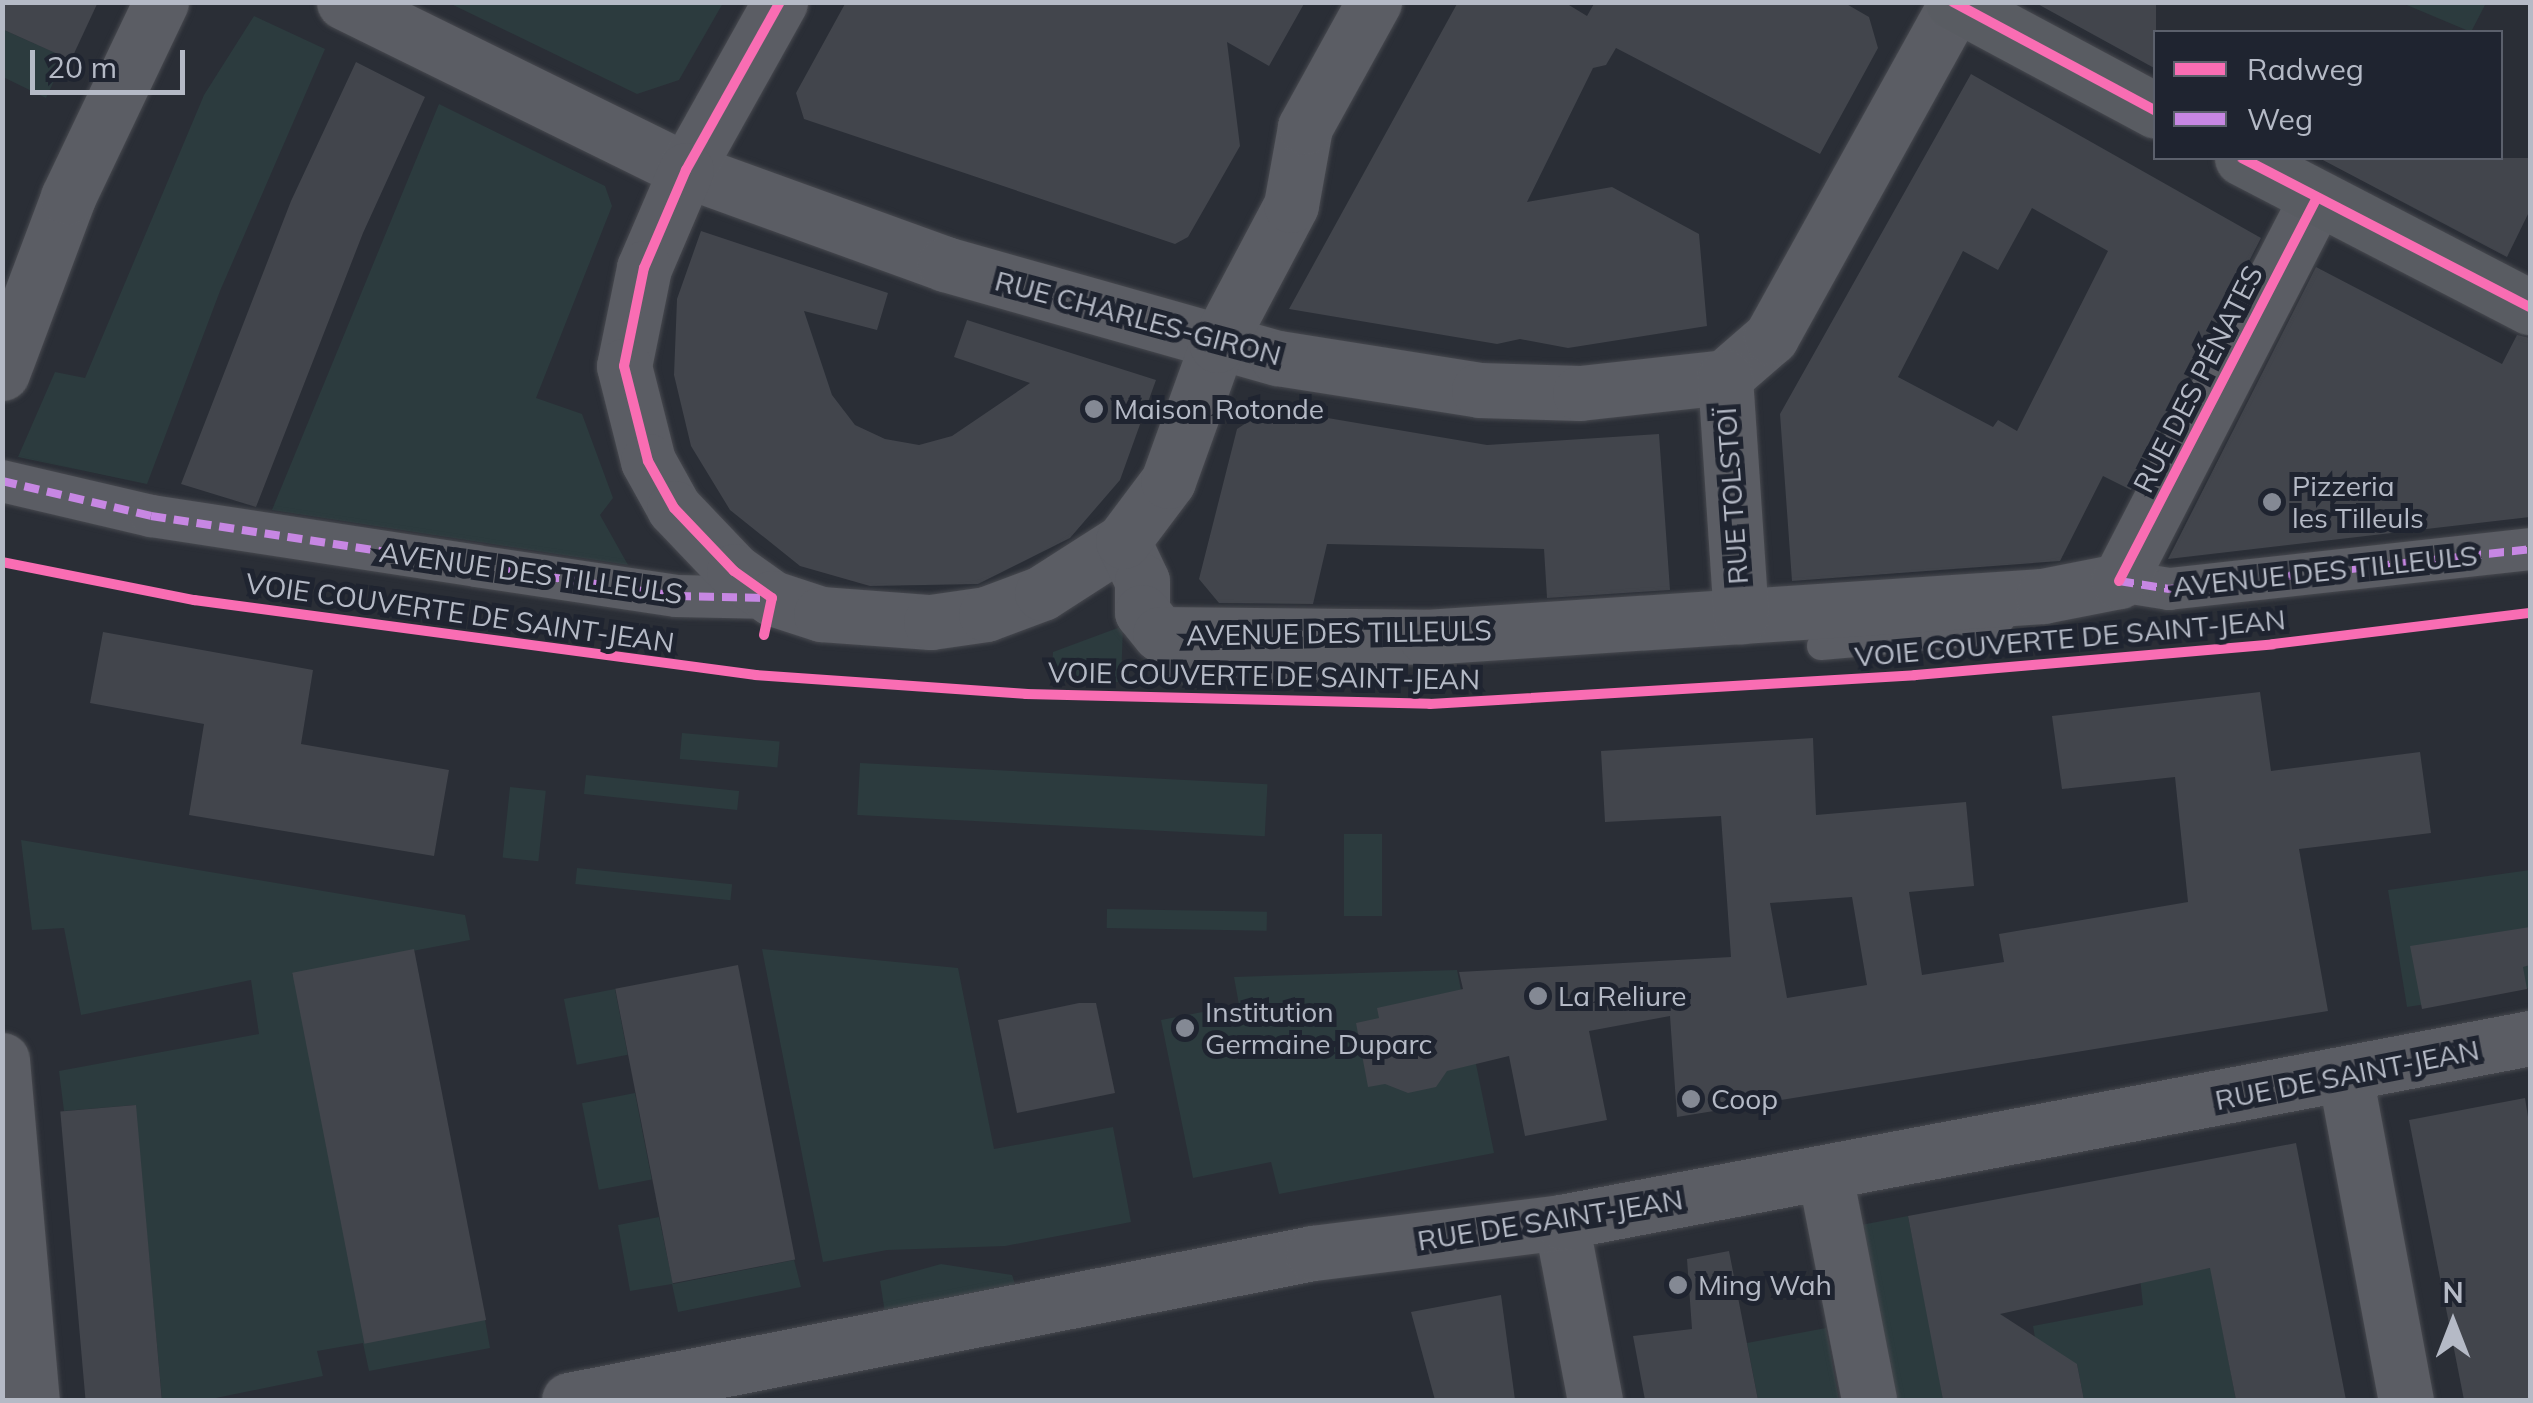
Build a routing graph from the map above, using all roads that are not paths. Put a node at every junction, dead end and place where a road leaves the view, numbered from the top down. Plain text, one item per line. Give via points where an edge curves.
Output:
1 (160, 2) edge
2 (344, 2) edge
3 (780, 2) edge
4 (1374, 2) edge
5 (1955, 3) edge
6 (2153, 109) edge
7 (2246, 160) edge
8 (686, 170) junction
9 (2317, 198) junction
10 (2530, 308) edge
11 (1217, 346) junction
12 (2, 372) edge
13 (1725, 377) junction
14 (2, 481) edge
15 (1123, 541) junction
16 (2530, 549) edge
17 (2119, 581) junction
18 (772, 598) junction
19 (2019, 598) junction
20 (1741, 616) junction
21 (1160, 634) junction
22 (1821, 646) dead end
23 (1389, 670) dead end
24 (2530, 1038) edge
25 (2, 1060) edge
26 (2346, 1074) junction
27 (1825, 1174) junction
28 (1561, 1222) junction
29 (32, 1400) edge
30 (570, 1400) edge
31 (1596, 1400) edge
32 (1869, 1400) edge
33 (2406, 1400) edge

1 - 12 street via 68,197
2 - 8 street, RUE CHARLES-GIRON
3 - 8 street
4 - 11 street via 1305,128 1292,205
5 - 6 main road
5 - 13 street via 1771,337
7 - 9 main road
8 - 11 street, RUE CHARLES-GIRON via 946,264
8 - 18 street via 644,268 624,366 648,461 674,508 734,571
9 - 10 main road
9 - 17 street, RUE DES PÉNATES
11 - 13 street, RUE CHARLES-GIRON via 1479,390 1580,393
11 - 15 street via 1168,481
13 - 20 street, RUE TOLSTOÏ
14 - 18 street, AVENUE DES TILLEULS via 151,516 476,566 676,596
15 - 18 street, AVENUE DES TILLEULS via 1042,593 968,617 930,622 822,614
15 - 21 street, AVENUE DES TILLEULS via 1142,580 1142,612
16 - 17 street, AVENUE DES TILLEULS via 2212,586 2168,589
17 - 19 street, AVENUE DES TILLEULS
19 - 20 street, AVENUE DES TILLEULS
19 - 22 lane via 1990,631
20 - 21 street, AVENUE DES TILLEULS via 1426,637
21 - 23 lane via 1179,668
24 - 26 street, RUE DE SAINT-JEAN
25 - 29 street
26 - 27 street, RUE DE SAINT-JEAN
26 - 33 street
27 - 28 street, RUE DE SAINT-JEAN
27 - 32 street
28 - 30 street, RUE DE SAINT-JEAN via 1313,1253
28 - 31 street

